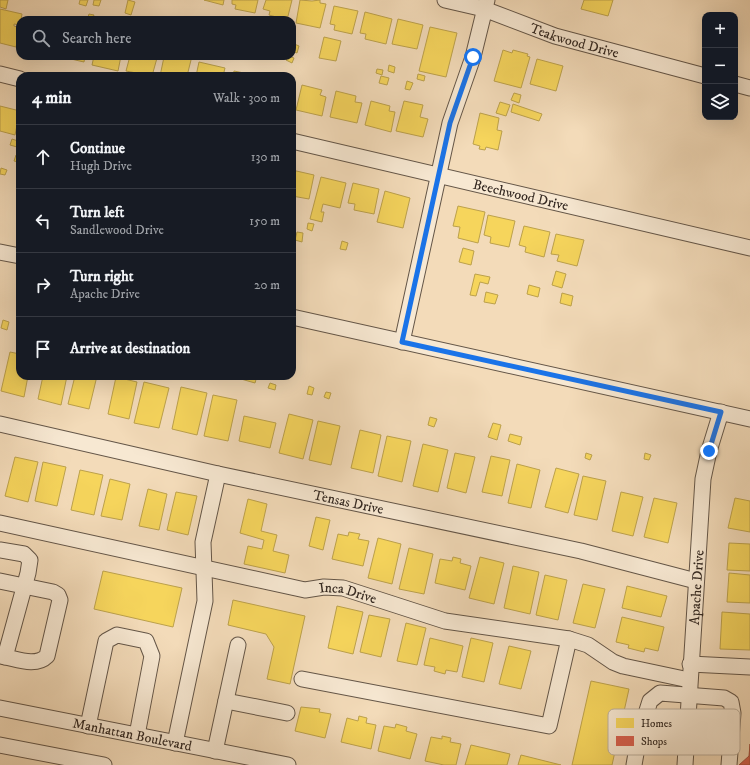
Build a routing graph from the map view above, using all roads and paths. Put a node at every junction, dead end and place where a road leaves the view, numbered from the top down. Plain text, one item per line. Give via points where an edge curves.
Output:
1 (445, 0) edge
2 (485, 4) edge
3 (0, 74) edge
4 (702, 75) edge
5 (16, 78) edge
6 (738, 85) edge
7 (750, 88) edge
8 (296, 142) edge
9 (438, 174) junction
10 (750, 248) edge
11 (0, 252) edge
12 (16, 255) edge
13 (296, 318) edge
14 (402, 342) junction
15 (721, 412) junction
16 (750, 419) edge
17 (0, 424) edge
18 (218, 474) junction
19 (0, 524) edge
20 (0, 550) edge
21 (204, 568) junction
22 (0, 581) edge
23 (696, 581) junction
24 (25, 586) junction
25 (569, 639) junction
26 (238, 645) dead end
27 (3, 656) edge
28 (690, 664) junction
29 (750, 667) edge
30 (302, 679) dead end
31 (689, 680) junction
32 (688, 695) junction
33 (226, 700) junction
34 (0, 708) edge
35 (647, 709) edge
36 (687, 709) edge
37 (732, 709) edge
38 (287, 713) dead end
39 (88, 726) junction
40 (137, 735) junction
41 (175, 743) junction
42 (0, 745) edge
43 (216, 751) junction
44 (636, 755) edge
45 (685, 755) edge
46 (730, 755) edge
47 (274, 764) edge
48 (104, 765) edge
49 (288, 765) edge
50 (634, 765) edge
51 (685, 765) edge
52 (729, 765) edge

1 - 2 street, Teakwood Drive
2 - 4 street, Teakwood Drive via 555,36
2 - 9 street via 473,57 450,123
3 - 5 street
6 - 7 street
8 - 9 street, Beechwood Drive
9 - 10 street, Beechwood Drive
9 - 14 street
11 - 12 street
13 - 14 street
14 - 15 street
15 - 16 street
15 - 23 street, Apache Drive via 703,479
17 - 18 street, Tensas Drive
18 - 21 street via 203,542
18 - 23 street, Tensas Drive via 581,551
19 - 21 street, Inca Drive
20 - 24 street via 24,554 30,560
21 - 25 street, Inca Drive via 305,590 343,588 445,621
21 - 41 street via 205,601
22 - 24 street
23 - 28 street, Apache Drive
24 - 27 street
24 - 27 street via 52,592 58,595 60,600 47,656 36,662
25 - 30 street via 549,726
25 - 31 street, Inca Drive via 588,645 623,666
26 - 33 street
28 - 29 street
28 - 31 street, Apache Drive
31 - 32 street, Apache Drive
32 - 35 street via 660,693 650,701
32 - 36 street, Apache Drive
32 - 37 street via 724,698 730,702
33 - 38 street
33 - 43 street
34 - 39 street, Manhattan Boulevard
39 - 40 street, Manhattan Boulevard
39 - 40 street via 106,641 117,635 146,641 152,656
40 - 41 street, Manhattan Boulevard
41 - 43 street, Manhattan Boulevard
42 - 48 street
43 - 47 street, Manhattan Boulevard
44 - 50 street
45 - 51 street, Apache Drive
46 - 52 street
47 - 49 street, Manhattan Boulevard

